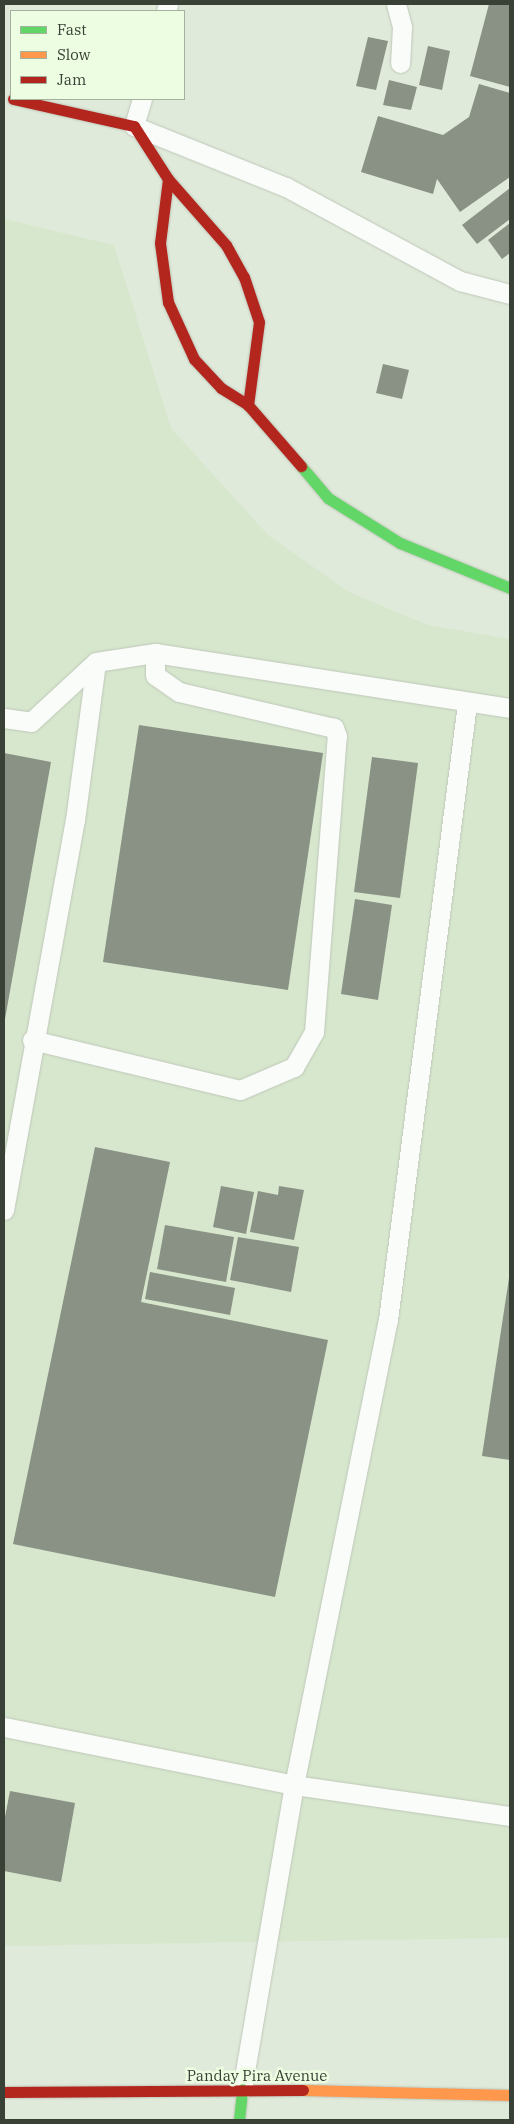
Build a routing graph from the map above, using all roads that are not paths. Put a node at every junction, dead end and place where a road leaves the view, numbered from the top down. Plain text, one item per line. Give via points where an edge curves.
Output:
1 (398, 4) edge
2 (400, 63) dead end
3 (17, 100) edge
4 (142, 100) edge
5 (134, 126) junction
6 (168, 179) junction
7 (510, 294) edge
8 (248, 405) junction
9 (510, 588) edge
10 (155, 653) junction
11 (96, 662) junction
12 (467, 703) junction
13 (510, 708) edge
14 (4, 718) edge
15 (32, 1040) junction
16 (4, 1210) edge
17 (4, 1727) edge
18 (294, 1785) junction
19 (510, 1816) edge
20 (242, 2090) junction
21 (4, 2092) edge
22 (510, 2095) edge
23 (239, 2120) edge

1 - 2 lane
3 - 5 street
4 - 5 lane
5 - 6 street
5 - 7 lane via 286,187 460,281
6 - 8 street via 211,226 244,277 259,322 258,356
6 - 8 street via 160,243 168,302 194,358 220,388
8 - 9 street via 328,498 400,543
10 - 11 lane
10 - 12 lane
10 - 15 lane via 155,675 180,692 334,728 337,736 314,1032 294,1067 240,1090
11 - 14 lane via 31,722
11 - 15 lane via 75,820
12 - 13 lane
12 - 18 lane via 388,1320
15 - 16 lane
17 - 18 lane
18 - 19 lane
18 - 20 lane
20 - 21 street, Panday Pira Avenue
20 - 22 street, Panday Pira Avenue
20 - 23 street

